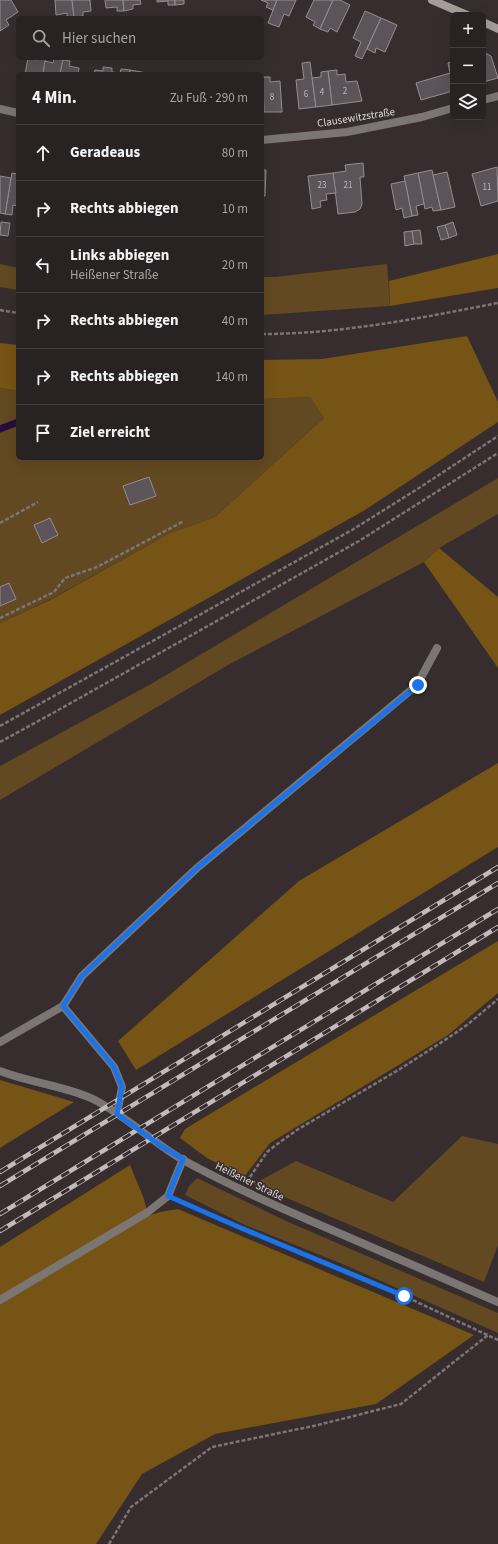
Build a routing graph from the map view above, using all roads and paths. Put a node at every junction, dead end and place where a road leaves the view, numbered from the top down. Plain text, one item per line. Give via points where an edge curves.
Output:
1 (432, 0) edge
2 (459, 12) edge
3 (486, 23) edge
4 (498, 29) edge
5 (498, 96) edge
6 (486, 99) edge
7 (0, 109) edge
8 (450, 109) edge
9 (16, 113) edge
10 (264, 140) edge
11 (498, 303) edge
12 (0, 310) edge
13 (16, 313) edge
14 (264, 334) edge
15 (498, 436) edge
16 (498, 453) edge
17 (38, 502) dead end
18 (184, 521) dead end
19 (0, 523) edge
20 (0, 618) edge
21 (437, 648) dead end
22 (0, 726) edge
23 (0, 742) edge
24 (498, 999) edge
25 (63, 1006) junction
26 (0, 1042) edge
27 (0, 1071) edge
28 (117, 1114) junction
29 (183, 1159) junction
30 (242, 1189) junction
31 (168, 1196) junction
32 (0, 1300) edge
33 (498, 1302) edge
34 (488, 1336) junction
35 (498, 1340) edge
36 (109, 1544) edge

1 - 2 main road
3 - 4 main road
5 - 6 street
7 - 9 street
8 - 10 street, Clausewitzstraße via 347,132
11 - 14 path via 392,323
12 - 13 path
15 - 22 path via 352,530
16 - 23 path via 359,541
17 - 19 path
18 - 20 path via 97,567 65,578 54,592
21 - 25 street via 418,685 197,868 82,976
24 - 30 path via 448,1038 280,1142 255,1168
25 - 26 street
25 - 28 street via 114,1067 122,1087
27 - 28 street, Heißener Straße via 82,1094
28 - 29 street, Heißener Straße
29 - 30 street, Heißener Straße
29 - 31 street
30 - 33 street, Heißener Straße via 299,1217
31 - 32 street via 148,1212
31 - 34 path via 404,1296
34 - 35 path
34 - 36 path via 401,1404 318,1425 212,1447 131,1507

